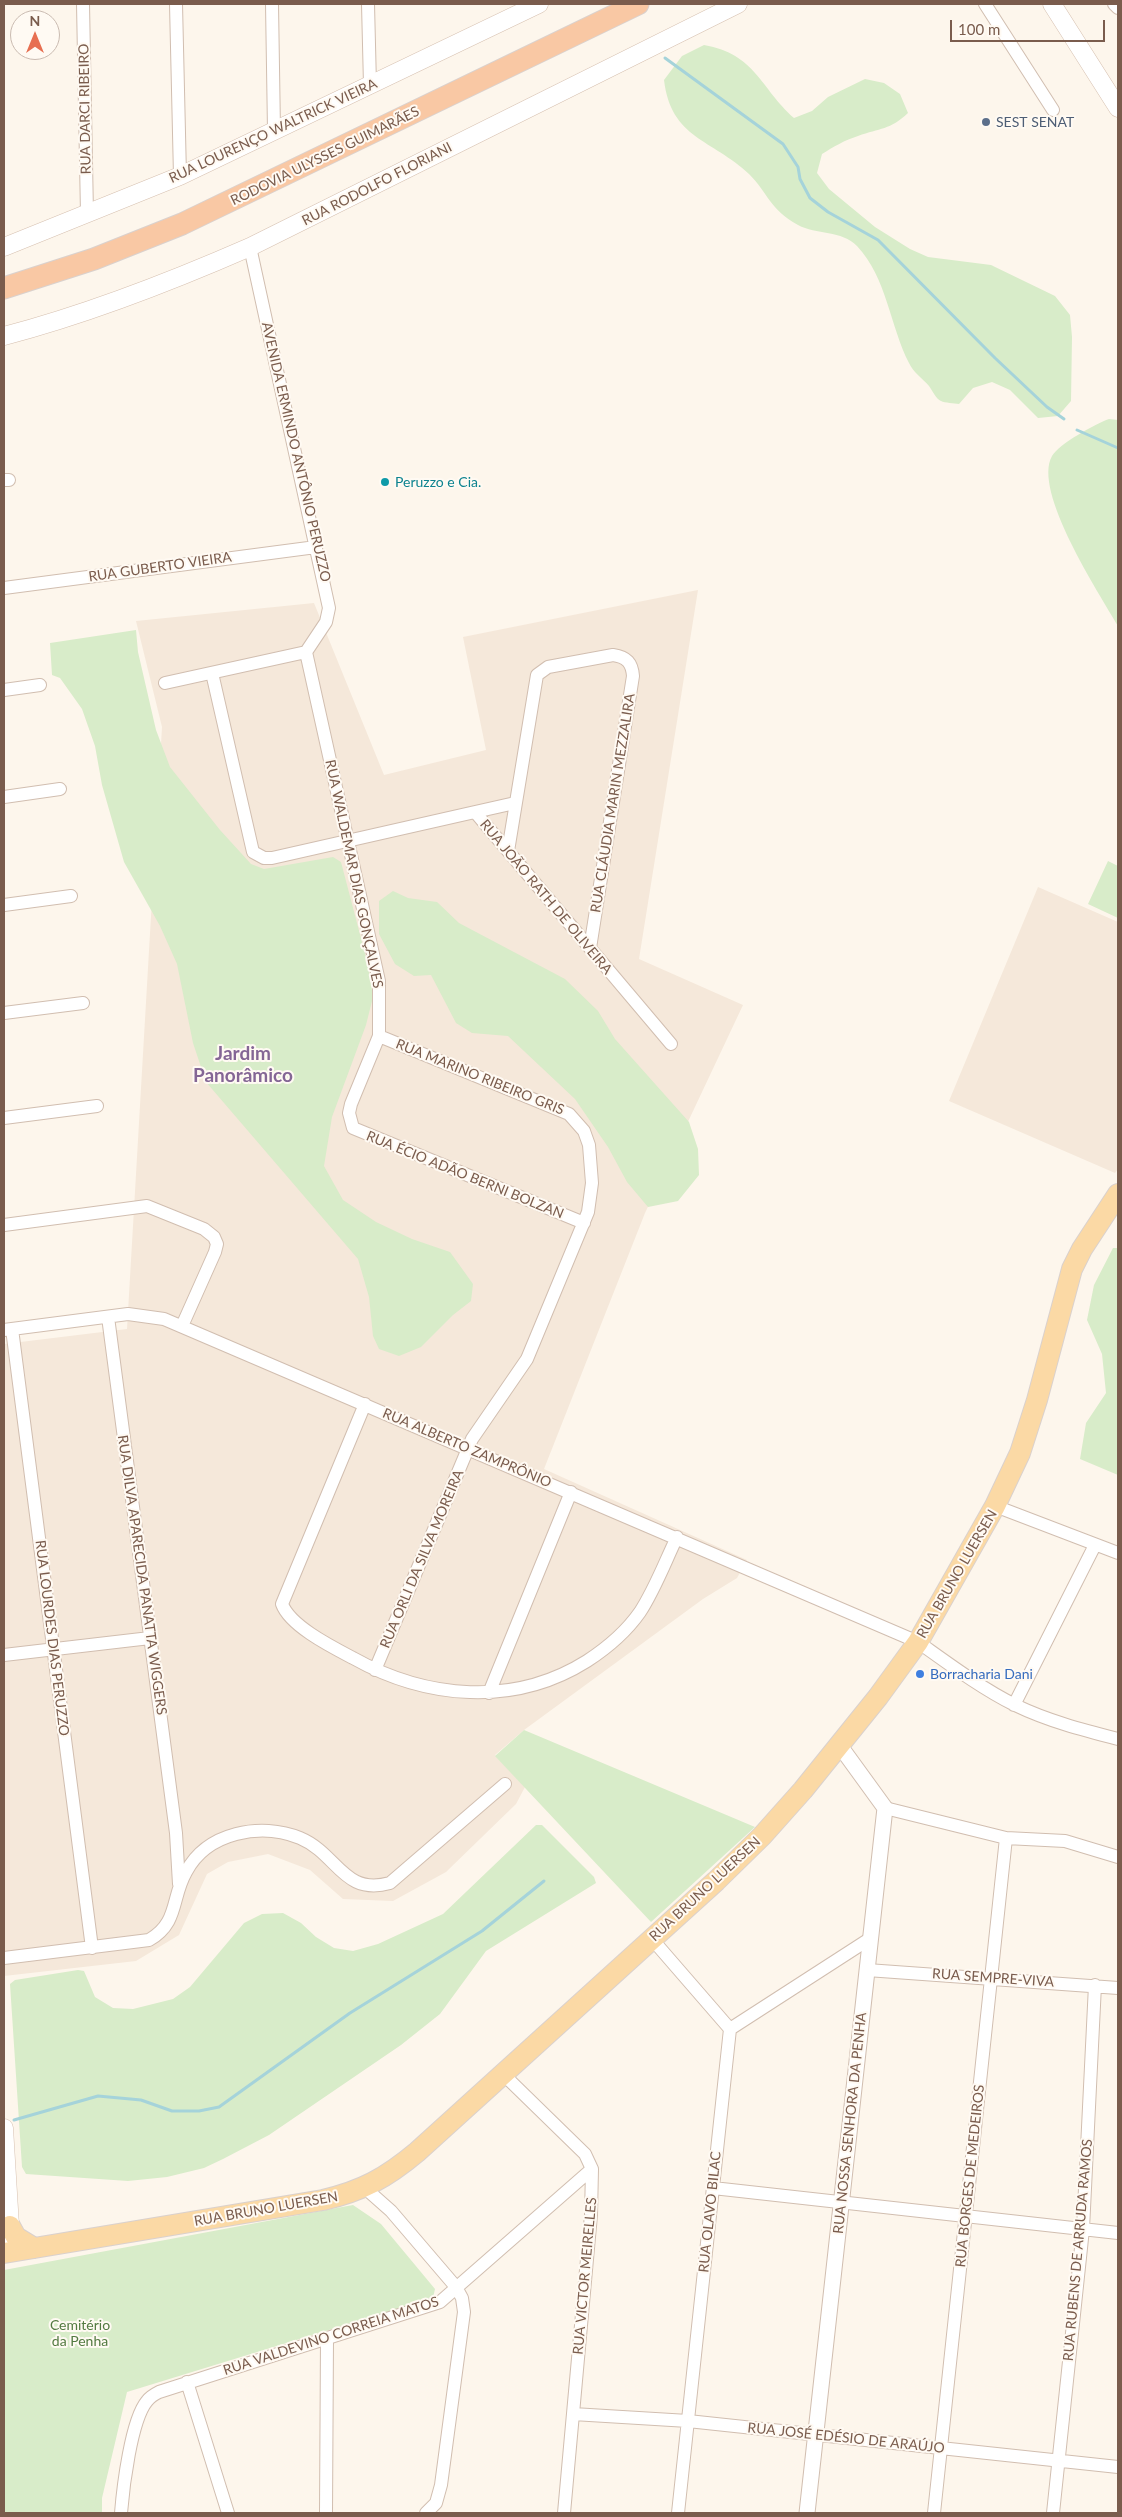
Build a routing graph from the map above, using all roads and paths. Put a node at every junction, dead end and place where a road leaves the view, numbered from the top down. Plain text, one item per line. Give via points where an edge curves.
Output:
1 (83, 4) edge
2 (176, 4) edge
3 (272, 4) edge
4 (368, 4) edge
5 (539, 4) edge
6 (638, 4) edge
7 (738, 4) edge
8 (985, 4) edge
9 (1052, 4) edge
10 (1114, 4) edge
11 (1118, 8) edge
12 (370, 85) junction
13 (1118, 108) edge
14 (1054, 110) dead end
15 (274, 131) junction
16 (180, 176) junction
17 (87, 214) junction
18 (4, 247) edge
19 (250, 247) junction
20 (94, 259) junction
21 (4, 276) edge
22 (44, 276) junction
23 (4, 288) edge
24 (4, 298) edge
25 (4, 336) edge
26 (316, 547) junction
27 (4, 588) edge
28 (306, 652) junction
29 (212, 673) junction
30 (165, 683) dead end
31 (40, 685) dead end
32 (4, 690) edge
33 (60, 789) dead end
34 (4, 797) edge
35 (515, 803) junction
36 (475, 812) junction
37 (347, 842) junction
38 (508, 851) junction
39 (72, 896) dead end
40 (4, 905) edge
41 (590, 948) junction
42 (83, 1003) dead end
43 (4, 1013) edge
44 (379, 1036) junction
45 (671, 1044) dead end
46 (98, 1106) dead end
47 (4, 1118) edge
48 (350, 1122) joint
49 (1118, 1194) edge
50 (584, 1223) junction
51 (4, 1224) edge
52 (108, 1317) junction
53 (182, 1326) junction
54 (8, 1330) edge
55 (365, 1404) junction
56 (468, 1448) junction
57 (571, 1492) junction
58 (995, 1506) junction
59 (677, 1537) junction
60 (1095, 1545) junction
61 (1118, 1553) edge
62 (150, 1638) junction
63 (918, 1642) junction
64 (54, 1650) junction
65 (4, 1655) edge
66 (375, 1670) junction
67 (489, 1693) junction
68 (1014, 1705) junction
69 (1118, 1738) edge
70 (840, 1746) junction
71 (505, 1784) dead end
72 (885, 1808) junction
73 (176, 1833) junction
74 (1006, 1838) junction
75 (197, 1857) junction
76 (1118, 1857) edge
77 (179, 1889) junction
78 (871, 1938) junction
79 (652, 1940) junction
80 (92, 1948) junction
81 (4, 1958) edge
82 (867, 1970) junction
83 (991, 1978) junction
84 (1095, 1985) junction
85 (1118, 1988) edge
86 (730, 2029) junction
87 (503, 2074) junction
88 (4, 2128) edge
89 (592, 2169) junction
90 (365, 2188) junction
91 (713, 2188) junction
92 (842, 2202) junction
93 (966, 2216) junction
94 (10, 2226) junction
95 (1083, 2229) junction
96 (1118, 2233) edge
97 (34, 2248) junction
98 (4, 2253) edge
99 (456, 2287) junction
100 (327, 2339) junction
101 (188, 2382) junction
102 (573, 2414) junction
103 (688, 2421) junction
104 (816, 2435) junction
105 (941, 2448) junction
106 (1059, 2461) junction
107 (1118, 2467) edge
108 (121, 2513) edge
109 (228, 2513) edge
110 (326, 2513) edge
111 (427, 2513) edge
112 (564, 2513) edge
113 (678, 2513) edge
114 (807, 2513) edge
115 (934, 2513) edge
116 (1054, 2513) edge

1 - 17 street, RUA DARCI RIBEIRO
2 - 16 street
3 - 15 street
4 - 12 street
5 - 12 main road, RUA LOURENÇO WALTRICK VIEIRA
6 - 20 highway, RODOVIA ULYSSES GUIMARÃES via 216,208
7 - 19 main road, RUA RODOLFO FLORIANI
8 - 14 street
9 - 13 main road
10 - 11 street
12 - 15 main road, RUA LOURENÇO WALTRICK VIEIRA
15 - 16 main road, RUA LOURENÇO WALTRICK VIEIRA
16 - 17 main road, RUA LOURENÇO WALTRICK VIEIRA
17 - 18 main road, RUA LOURENÇO WALTRICK VIEIRA
19 - 25 main road, RUA RODOLFO FLORIANI via 86,312
19 - 26 street, AVENIDA ERMINDO ANTÔNIO PERUZZO
20 - 21 highway
20 - 22 highway, RODOVIA ULYSSES GUIMARÃES
22 - 23 highway, RODOVIA ULYSSES GUIMARÃES
22 - 24 highway
26 - 27 street, RUA GUBERTO VIEIRA
26 - 28 street, AVENIDA ERMINDO ANTÔNIO PERUZZO via 329,608 326,622
28 - 29 street
28 - 37 street, RUA WALDEMAR DIAS GONÇALVES
29 - 30 street
29 - 37 street, RUA JOÃO RATH DE OLIVEIRA via 253,852 272,858
31 - 32 street
33 - 34 street
35 - 36 street
35 - 38 street
35 - 41 street, RUA CLÁUDIA MARIN MEZZALIRA via 536,679 540,672 548,667 613,655 628,660 633,676
36 - 37 street, RUA JOÃO RATH DE OLIVEIRA
36 - 38 street, RUA JOÃO RATH DE OLIVEIRA
37 - 44 street, RUA WALDEMAR DIAS GONÇALVES via 379,981
38 - 41 street, RUA JOÃO RATH DE OLIVEIRA
39 - 40 street
41 - 45 street, RUA JOÃO RATH DE OLIVEIRA
42 - 43 street
44 - 48 street, RUA WALDEMAR DIAS GONÇALVES via 351,1104
44 - 50 street, RUA MARINO RIBEIRO GRIS via 557,1107 577,1120 584,1131 590,1155 591,1198
46 - 47 street
48 - 50 street, RUA ÉCIO ADÃO BERNI BOLZAN via 359,1132
49 - 58 main road, RUA BRUNO LUERSEN via 1072,1269 1030,1424 1012,1473
50 - 56 street, RUA MARINO RIBEIRO GRIS via 527,1359 481,1423
51 - 53 street via 147,1206 210,1232 217,1244 216,1252
52 - 53 street, RUA ALBERTO ZAMPRÔNIO via 139,1314
52 - 54 street, RUA ALBERTO ZAMPRÔNIO
52 - 62 street, RUA DILVA APARECIDA PANATTA WIGGERS
53 - 55 street, RUA ALBERTO ZAMPRÔNIO
54 - 64 street, RUA LOURDES DIAS PERUZZO
55 - 56 street, RUA ALBERTO ZAMPRÔNIO
55 - 66 street via 282,1604 290,1618 311,1633
56 - 57 street, RUA ALBERTO ZAMPRÔNIO
56 - 66 street, RUA ORLI DA SILVA MOREIRA
57 - 59 street, RUA ALBERTO ZAMPRÔNIO
57 - 67 street
58 - 60 street
58 - 63 main road, RUA BRUNO LUERSEN
59 - 63 street, RUA ALBERTO ZAMPRÔNIO
59 - 67 street via 639,1613 598,1654 551,1680
60 - 61 street
60 - 68 street
62 - 64 street
62 - 73 street, RUA DILVA APARECIDA PANATTA WIGGERS
63 - 68 street, RUA ALBERTO ZAMPRÔNIO
63 - 70 main road, RUA BRUNO LUERSEN
64 - 65 street
64 - 80 street, RUA LOURDES DIAS PERUZZO
66 - 67 street via 440,1690
68 - 69 street, RUA ALBERTO ZAMPRÔNIO via 1059,1723
70 - 72 street
70 - 79 main road, RUA BRUNO LUERSEN via 762,1836
71 - 75 street via 400,1877 378,1887 357,1884 317,1847 276,1831 242,1832 210,1846
72 - 74 street
72 - 78 street, RUA NOSSA SENHORA DA PENHA
73 - 75 street, RUA DILVA APARECIDA PANATTA WIGGERS via 186,1850
73 - 77 street, RUA DILVA APARECIDA PANATTA WIGGERS
74 - 76 street via 1065,1841
74 - 83 street, RUA BORGES DE MEDEIROS
75 - 77 street via 184,1874
77 - 80 street via 171,1919 157,1935 137,1943
78 - 82 street, RUA NOSSA SENHORA DA PENHA
78 - 86 street
79 - 86 street
79 - 87 main road, RUA BRUNO LUERSEN
80 - 81 street
82 - 83 street, RUA SEMPRE-VIVA
82 - 92 street, RUA NOSSA SENHORA DA PENHA
83 - 84 street, RUA SEMPRE-VIVA
83 - 93 street, RUA BORGES DE MEDEIROS
84 - 85 street, RUA SEMPRE-VIVA
84 - 95 street, RUA RUBENS DE ARRUDA RAMOS
86 - 91 street, RUA OLAVO BILAC
87 - 89 street via 585,2154
87 - 90 main road, RUA BRUNO LUERSEN via 403,2164
88 - 94 main road
89 - 99 street, RUA VALDEVINO CORREIA MATOS
89 - 102 street, RUA VICTOR MEIRELLES via 591,2215
90 - 97 main road, RUA BRUNO LUERSEN via 323,2200
90 - 99 street via 391,2211
91 - 92 street
91 - 103 street, RUA OLAVO BILAC
92 - 93 street
92 - 104 street, RUA NOSSA SENHORA DA PENHA
93 - 95 street
93 - 105 street, RUA BORGES DE MEDEIROS
94 - 97 main road via 16,2237
94 - 98 main road
95 - 96 street
95 - 106 street, RUA RUBENS DE ARRUDA RAMOS
97 - 98 main road, RUA BRUNO LUERSEN
99 - 100 street, RUA VALDEVINO CORREIA MATOS via 440,2302
99 - 111 street via 464,2312 441,2486 436,2503
100 - 101 street, RUA VALDEVINO CORREIA MATOS
100 - 110 street
101 - 108 street, RUA VALDEVINO CORREIA MATOS via 159,2392 147,2400 137,2425
101 - 109 street
102 - 103 street, RUA JOSÉ EDÉSIO DE ARAÚJO
102 - 112 street, RUA VICTOR MEIRELLES
103 - 104 street, RUA JOSÉ EDÉSIO DE ARAÚJO
103 - 113 street, RUA OLAVO BILAC
104 - 105 street, RUA JOSÉ EDÉSIO DE ARAÚJO
104 - 114 street, RUA NOSSA SENHORA DA PENHA
105 - 106 street, RUA JOSÉ EDÉSIO DE ARAÚJO
105 - 115 street, RUA BORGES DE MEDEIROS
106 - 107 street, RUA JOSÉ EDÉSIO DE ARAÚJO
106 - 116 street, RUA RUBENS DE ARRUDA RAMOS

